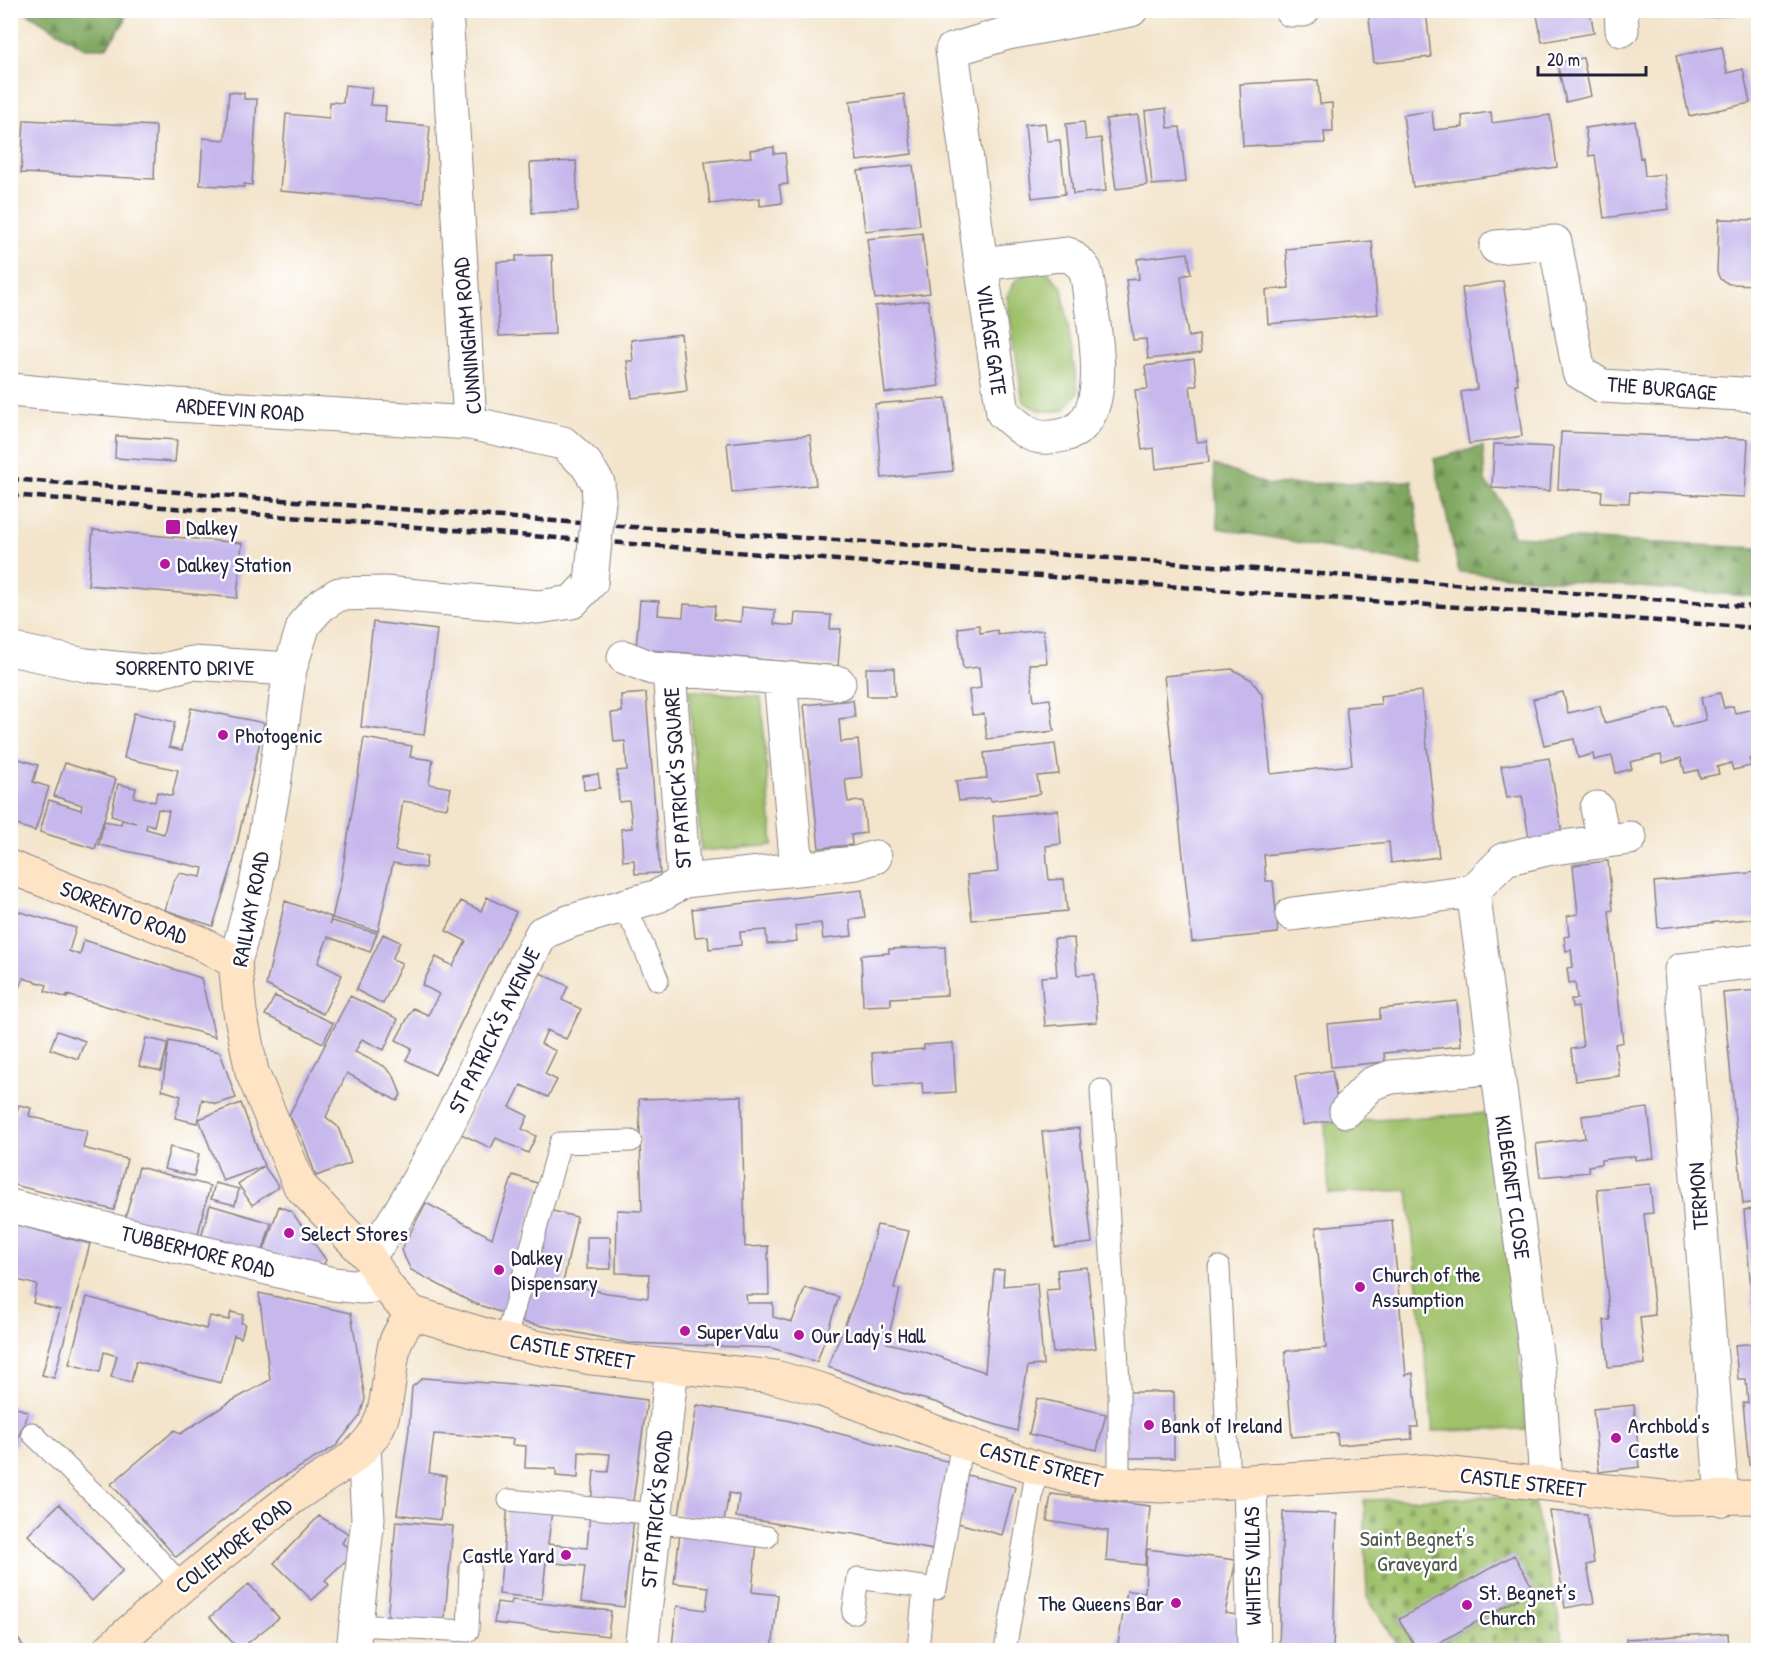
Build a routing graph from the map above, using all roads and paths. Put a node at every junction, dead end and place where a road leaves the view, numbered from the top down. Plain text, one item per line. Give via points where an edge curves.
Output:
1 (446, 10) edge
2 (1131, 10) edge
3 (1290, 10) edge
4 (1303, 10) edge
5 (1497, 247) dead end
6 (981, 264) junction
7 (10, 390) edge
8 (1758, 395) edge
9 (470, 423) junction
10 (10, 649) edge
11 (624, 657) dead end
12 (290, 669) junction
13 (669, 669) junction
14 (780, 678) junction
15 (839, 683) dead end
16 (1597, 808) dead end
17 (875, 857) dead end
18 (10, 867) edge
19 (797, 869) junction
20 (684, 881) junction
21 (1473, 891) junction
22 (621, 907) junction
23 (1292, 914) dead end
24 (1758, 961) edge
25 (235, 962) junction
26 (658, 980) dead end
27 (1497, 1067) junction
28 (1101, 1090) dead end
29 (1346, 1111) dead end
30 (632, 1141) dead end
31 (10, 1206) edge
32 (368, 1256) junction
33 (1219, 1267) dead end
34 (386, 1285) junction
35 (413, 1312) junction
36 (505, 1341) junction
37 (672, 1367) junction
38 (32, 1433) dead end
39 (962, 1442) junction
40 (364, 1447) junction
41 (1037, 1468) junction
42 (1239, 1482) junction
43 (1119, 1484) junction
44 (1546, 1484) junction
45 (1758, 1497) edge
46 (1722, 1499) junction
47 (509, 1500) dead end
48 (655, 1518) junction
49 (767, 1537) dead end
50 (470, 1568) dead end
51 (182, 1586) junction
52 (924, 1587) junction
53 (853, 1613) dead end
54 (354, 1638) edge
55 (109, 1650) edge
56 (641, 1650) edge
57 (918, 1650) edge
58 (1005, 1650) edge
59 (1254, 1650) edge

1 - 9 street, CUNNINGHAM ROAD
2 - 6 street, VILLAGE GATE via 1008,33 952,51
3 - 4 street
5 - 8 street, THE BURGAGE via 1555,242 1579,372 1602,386
6 - 6 street, VILLAGE GATE via 1068,254 1084,268 1095,333 1097,398 1086,422 1074,433 1038,438 1004,413
7 - 9 street, ARDEEVIN ROAD via 176,405
9 - 12 street, CUNNINGHAM ROAD, bridge via 563,443 586,464 598,483 599,501 591,582 572,602 538,607 405,594 339,594 320,606 304,624
10 - 12 street, SORRENTO DRIVE via 85,665 155,672 192,663
11 - 13 street, ST PATRICK'S SQUARE via 652,668
12 - 25 street, RAILWAY ROAD via 256,885
13 - 14 street, ST PATRICK'S SQUARE
13 - 20 street, ST PATRICK'S SQUARE
14 - 15 street, ST PATRICK'S SQUARE
14 - 19 street
16 - 21 street via 1617,839 1547,849 1505,860
17 - 19 street, ST PATRICK'S SQUARE via 856,863
18 - 25 main road, SORRENTO ROAD via 198,942
19 - 20 street, ST PATRICK'S SQUARE
20 - 22 street, ST PATRICK'S AVENUE via 658,896
21 - 23 street
21 - 27 street, KILBEGNET CLOSE
22 - 26 lane via 635,927
22 - 32 street, ST PATRICK'S AVENUE via 542,933 416,1184
24 - 46 street, TERMON via 1681,970
25 - 32 main road, RAILWAY ROAD via 252,1072 300,1185
27 - 29 street via 1391,1077 1371,1084
27 - 44 street, KILBEGNET CLOSE via 1539,1376
28 - 43 lane via 1119,1382
30 - 36 lane via 560,1143
31 - 34 street, TUBBERMORE ROAD via 333,1284
32 - 34 main road, RAILWAY ROAD
33 - 42 lane
34 - 35 main road, RAILWAY ROAD
35 - 36 main road, CASTLE STREET
35 - 40 main road, COLIEMORE ROAD via 395,1342 383,1415
36 - 37 main road, CASTLE STREET via 592,1358
37 - 39 main road, CASTLE STREET via 775,1377 822,1390
37 - 48 street, ST PATRICK'S ROAD
38 - 51 lane
39 - 41 main road, CASTLE STREET
39 - 52 lane via 936,1589
40 - 51 main road, COLIEMORE ROAD
40 - 54 street via 368,1519
41 - 43 main road, CASTLE STREET
41 - 58 lane
42 - 43 main road, CASTLE STREET
42 - 44 main road, CASTLE STREET via 1426,1471
42 - 59 street, WHITES VILLAS
44 - 46 main road, CASTLE STREET via 1642,1496
45 - 46 main road, CASTLE STREET
47 - 48 lane
48 - 49 lane
48 - 56 street, ST PATRICK'S ROAD
50 - 54 lane via 468,1631
51 - 55 main road, COLIEMORE ROAD
52 - 53 lane via 858,1578
52 - 57 lane

